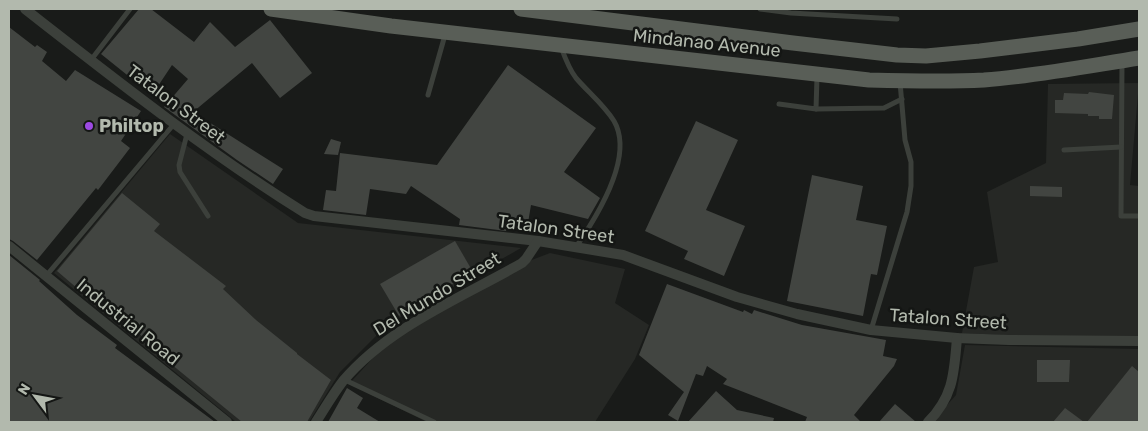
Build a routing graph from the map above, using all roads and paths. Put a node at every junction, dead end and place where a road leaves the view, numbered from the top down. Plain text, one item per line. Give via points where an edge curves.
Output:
1 (25, 9) edge
2 (130, 9) edge
3 (271, 9) edge
4 (521, 9) edge
5 (760, 9) edge
6 (292, 10) edge
7 (897, 19) dead end
8 (1139, 29) edge
9 (446, 31) junction
10 (560, 46) junction
11 (1139, 58) edge
12 (91, 60) junction
13 (1122, 60) junction
14 (816, 74) junction
15 (900, 81) junction
16 (428, 95) dead end
17 (902, 99) junction
18 (779, 104) dead end
19 (816, 109) junction
20 (174, 124) junction
21 (187, 133) junction
22 (1121, 148) junction
23 (1064, 150) dead end
24 (208, 216) dead end
25 (1139, 216) edge
26 (538, 241) junction
27 (9, 246) edge
28 (576, 247) junction
29 (45, 276) junction
30 (871, 330) junction
31 (957, 338) junction
32 (1139, 341) edge
33 (344, 380) junction
34 (227, 422) edge
35 (316, 422) edge
36 (434, 422) edge
37 (928, 422) edge

1 - 12 street, Tatalon Street
2 - 12 lane
3 - 6 main road, Mindanao Avenue
4 - 8 main road, Mindanao Avenue via 926,56
5 - 7 lane
6 - 9 main road, Mindanao Avenue
9 - 10 main road, Mindanao Avenue
9 - 16 lane
10 - 14 main road, Mindanao Avenue
10 - 28 lane via 572,72 618,130 618,160 612,184 598,214
11 - 13 main road, Mindanao Avenue
12 - 20 street, Tatalon Street
13 - 15 main road, Mindanao Avenue via 984,80
13 - 22 lane
14 - 15 main road, Mindanao Avenue
14 - 19 lane
15 - 17 lane
17 - 19 lane via 884,108
17 - 30 lane via 911,186 907,212
18 - 19 lane
20 - 21 street, Tatalon Street
20 - 29 lane
21 - 24 lane via 180,172
21 - 26 street, Tatalon Street via 260,184 314,216
22 - 23 lane
22 - 25 lane via 1121,216
26 - 28 street, Tatalon Street
26 - 33 street, Del Mundo Street via 522,264 414,323 370,354
27 - 29 street, Industrial Road
28 - 30 street, Tatalon Street via 631,257 738,297
29 - 34 street, Industrial Road
30 - 31 street, Tatalon Street
31 - 32 street, Tatalon Street
31 - 37 street via 954,379 944,402
33 - 35 street, Del Mundo Street
33 - 36 lane

